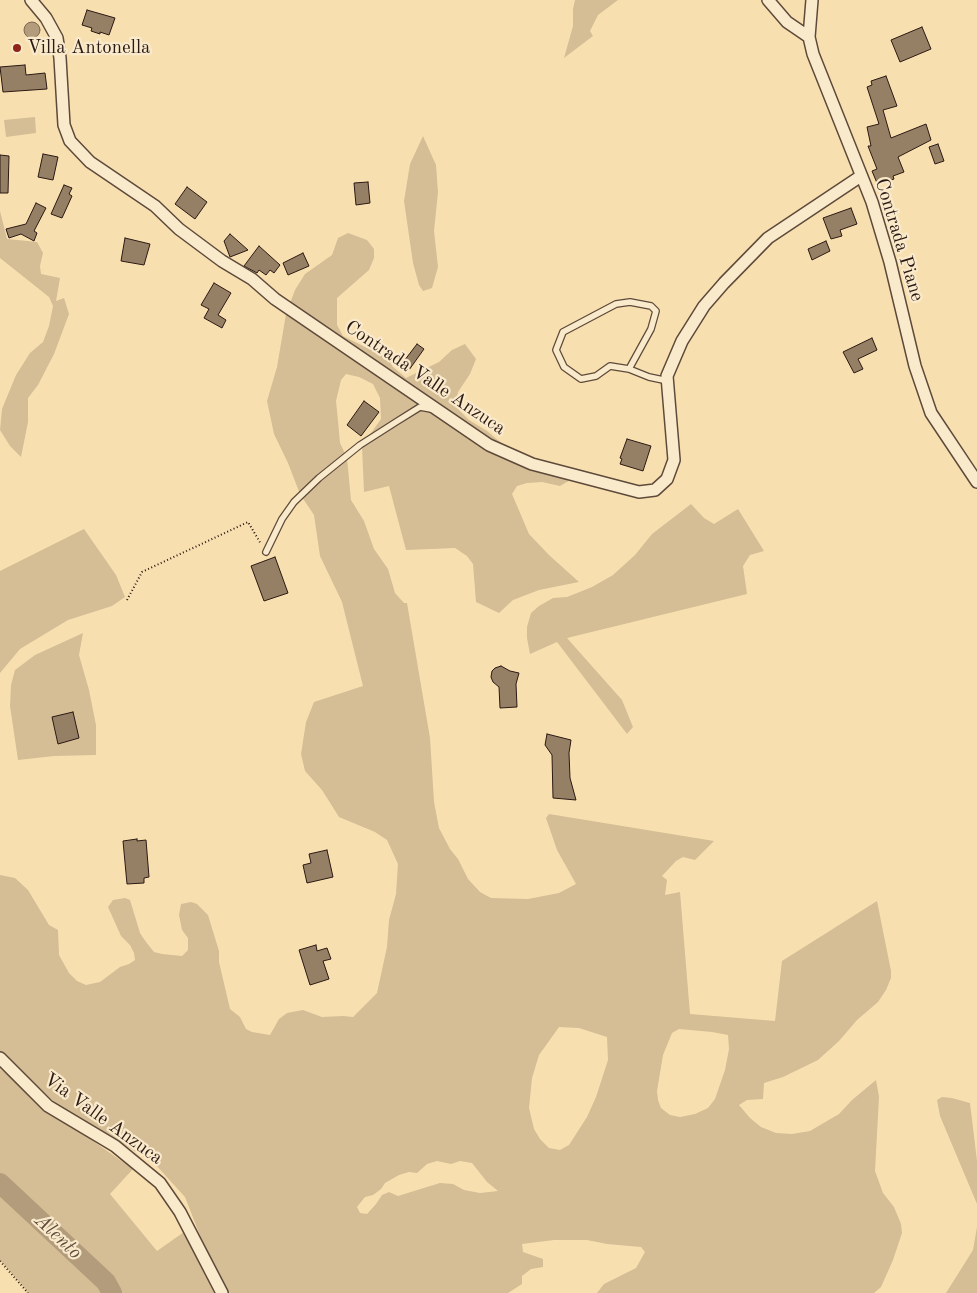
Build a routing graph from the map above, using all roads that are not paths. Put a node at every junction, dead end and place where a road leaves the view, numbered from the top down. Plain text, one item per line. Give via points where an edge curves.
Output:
1 (31, 0) edge
2 (768, 0) edge
3 (812, 0) edge
4 (809, 36) junction
5 (861, 176) junction
6 (629, 369) junction
7 (668, 381) junction
8 (440, 411) junction
9 (977, 482) edge
10 (266, 552) road end
11 (0, 1058) edge
12 (222, 1293) edge

1 - 8 street, Contrada Valle Anzuca via 57,38 64,125 70,141 90,162 155,206 179,229 252,279 275,299
2 - 4 street via 787,22
3 - 4 street, Contrada Piane
4 - 5 street, Contrada Piane via 818,68
5 - 7 street, Contrada Valle Anzuca via 768,238 724,283 692,323 674,358
5 - 9 street, Contrada Piane via 873,204 915,366 931,413
6 - 6 lane via 610,366 596,376 581,379 564,367 556,350 563,332 616,304 630,302 651,306 656,311 652,329
6 - 7 lane
7 - 8 street, Contrada Valle Anzuca via 674,460 667,479 650,491 639,492 532,464 489,445
8 - 10 lane via 420,407 360,445 319,478 294,502
11 - 12 street, Via Valle Anzuca via 48,1106 115,1146 160,1183 180,1212

